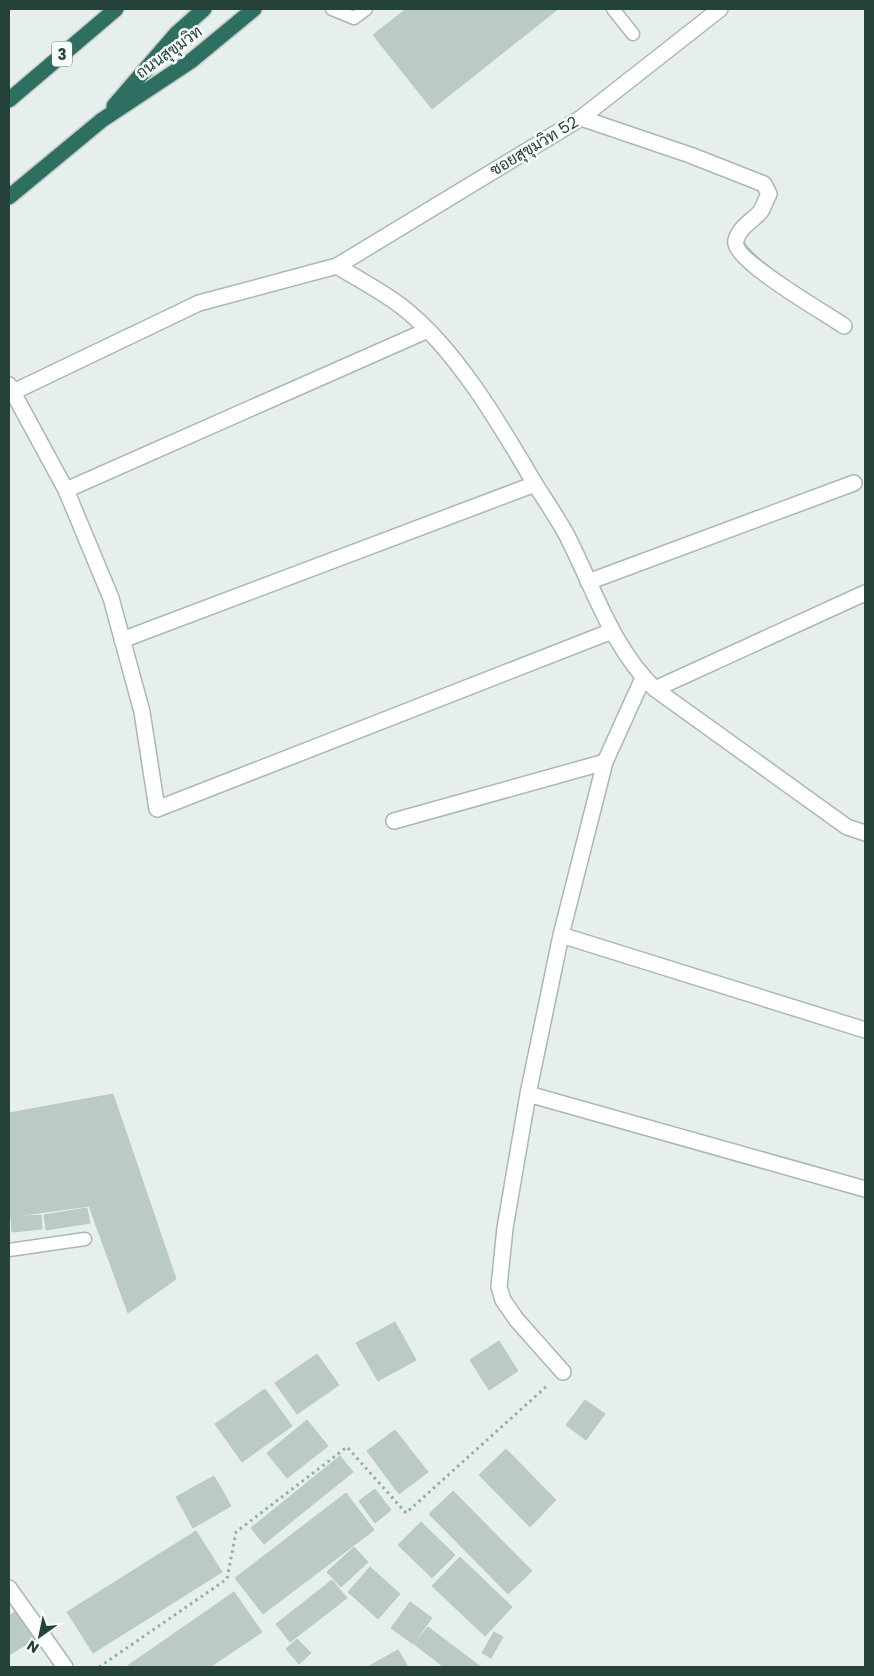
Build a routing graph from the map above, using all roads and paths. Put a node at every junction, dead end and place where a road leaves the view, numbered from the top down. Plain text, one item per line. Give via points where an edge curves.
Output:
1 (116, 9) edge
2 (204, 9) edge
3 (254, 9) edge
4 (332, 9) edge
5 (366, 9) edge
6 (613, 9) edge
7 (720, 9) edge
8 (633, 34) dead end
9 (9, 100) edge
10 (581, 118) junction
11 (102, 120) junction
12 (9, 197) edge
13 (337, 266) junction
14 (844, 326) dead end
15 (428, 330) junction
16 (10, 391) edge
17 (854, 483) dead end
18 (535, 484) junction
19 (66, 490) junction
20 (588, 582) junction
21 (865, 593) edge
22 (612, 631) junction
23 (122, 640) junction
24 (643, 678) junction
25 (655, 689) junction
26 (605, 762) junction
27 (394, 821) dead end
28 (865, 833) edge
29 (561, 935) junction
30 (865, 1030) edge
31 (528, 1094) junction
32 (865, 1189) edge
33 (86, 1240) dead end
34 (9, 1250) edge
35 (563, 1372) joint
36 (9, 1588) edge
37 (65, 1667) edge
38 (99, 1667) edge

1 - 9 highway, 3
2 - 11 highway, ถนนสุขุมวิท via 177,33
3 - 11 highway, ถนนสุขุมวิท via 191,61
4 - 5 lane via 354,18
6 - 8 lane
7 - 10 street, ซอยสุขุมวิท 52
10 - 13 street, ซอยสุขุมวิท 52
10 - 14 street via 764,184 769,194 760,211 735,240 736,249 752,264
11 - 12 highway, ถนนสุขุมวิท
13 - 15 street via 401,306
13 - 16 street, ซอยสุขุมวิท 52 via 199,303
15 - 18 street via 509,440
15 - 19 street
16 - 19 street
17 - 20 street
18 - 20 street via 564,532
18 - 23 street
19 - 23 street via 111,598
20 - 22 street
21 - 25 street
22 - 23 street via 157,810 142,712
22 - 24 street
24 - 25 street
24 - 26 street
25 - 28 street via 847,827
26 - 27 street
26 - 29 street
29 - 30 street
29 - 31 street
31 - 32 street
31 - 35 street via 498,1287 516,1319
33 - 34 lane
35 - 38 path via 406,1512 347,1447 236,1532 227,1579
36 - 37 street

